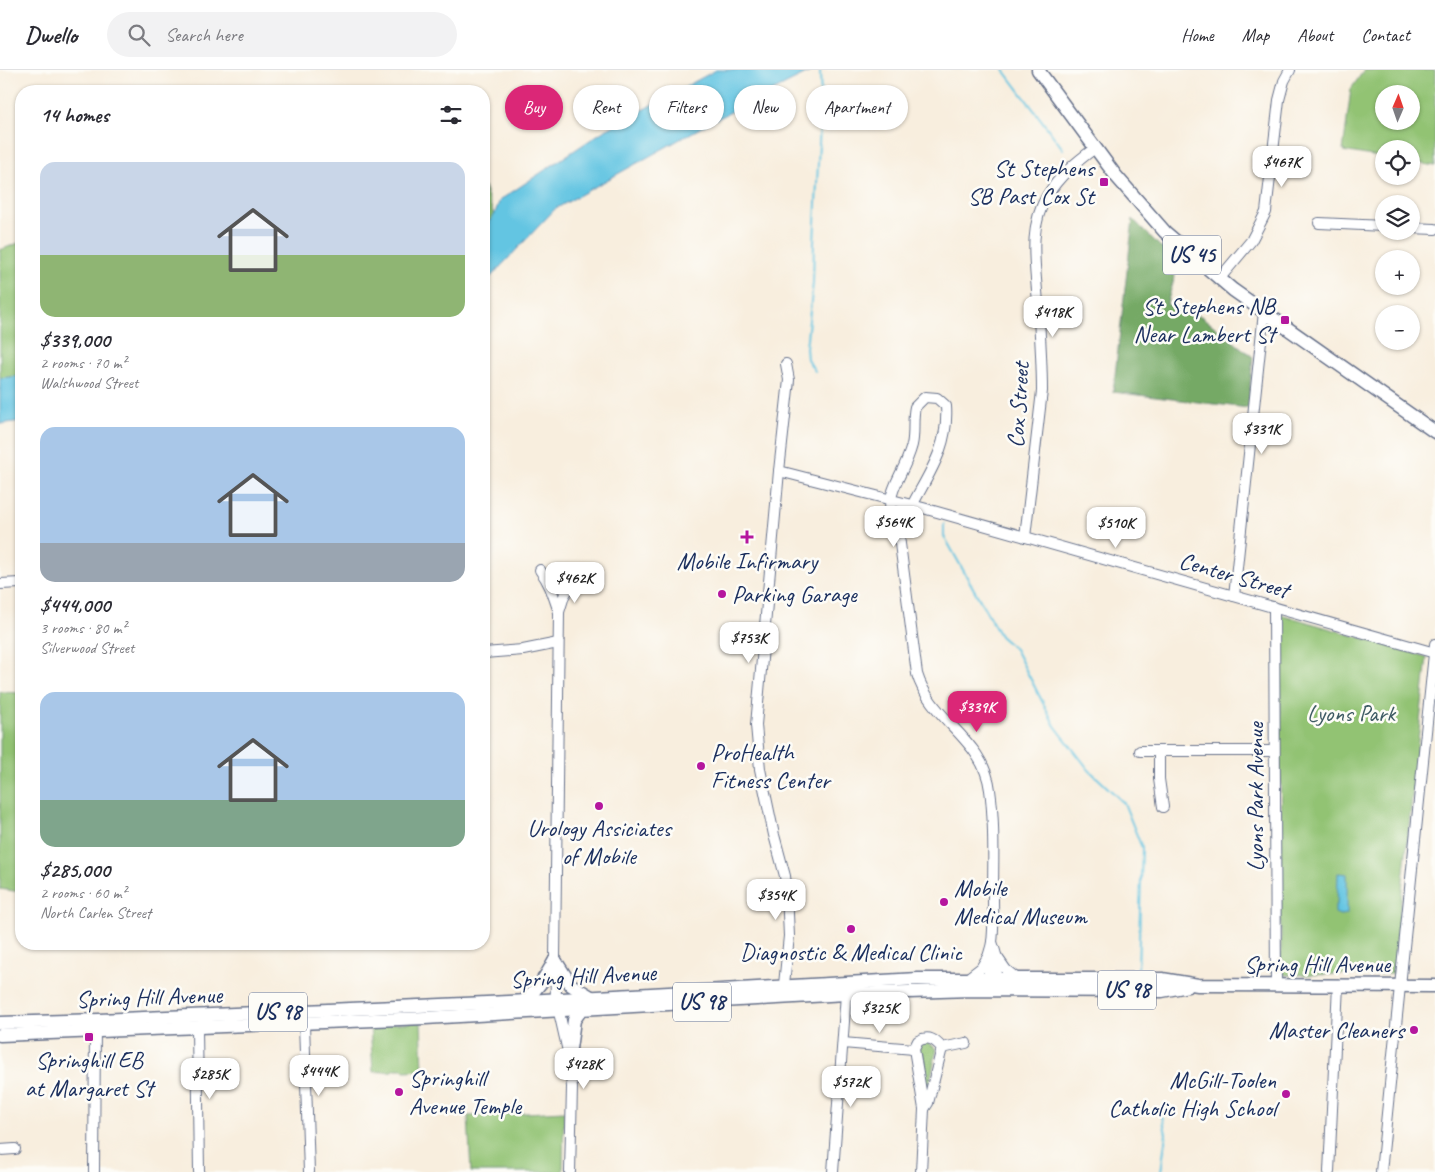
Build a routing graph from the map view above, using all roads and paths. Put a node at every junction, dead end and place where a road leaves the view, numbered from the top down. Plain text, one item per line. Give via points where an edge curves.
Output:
1 (1038, 70) edge
2 (1290, 70) edge
3 (1095, 148) junction
4 (1319, 223) dead end
5 (1375, 226) edge
6 (1420, 228) edge
7 (1435, 229) edge
8 (1220, 278) junction
9 (1264, 312) junction
10 (786, 364) dead end
11 (1435, 432) edge
12 (779, 471) junction
13 (890, 499) junction
14 (911, 504) junction
15 (899, 536) junction
16 (1025, 536) junction
17 (540, 570) dead end
18 (15, 583) edge
19 (0, 584) edge
20 (570, 586) dead end
21 (1234, 596) junction
22 (1274, 607) junction
23 (559, 612) junction
24 (558, 643) junction
25 (1435, 650) edge
26 (490, 653) edge
27 (1140, 751) dead end
28 (1159, 751) junction
29 (1274, 751) junction
30 (1163, 808) dead end
31 (992, 957) junction
32 (555, 960) junction
33 (968, 978) junction
34 (1016, 978) junction
35 (992, 984) junction
36 (1198, 985) junction
37 (1338, 985) junction
38 (1276, 986) junction
39 (1400, 986) junction
40 (1435, 986) edge
41 (783, 992) junction
42 (846, 994) junction
43 (591, 997) junction
44 (524, 1001) junction
45 (557, 1005) junction
46 (582, 1010) junction
47 (0, 1023) edge
48 (304, 1024) junction
49 (95, 1026) junction
50 (197, 1028) junction
51 (0, 1034) edge
52 (843, 1043) junction
53 (966, 1043) dead end
54 (942, 1048) junction
55 (914, 1049) junction
56 (569, 1056) junction
57 (924, 1109) junction
58 (0, 1150) edge
59 (15, 1150) dead end
60 (94, 1172) edge
61 (199, 1172) edge
62 (310, 1172) edge
63 (570, 1172) edge
64 (833, 1172) edge
65 (922, 1172) edge
66 (1329, 1172) edge
67 (1381, 1172) edge

1 - 3 main road, US 45
2 - 8 street via 1279,100 1266,212 1251,241
3 - 8 main road, US 45 via 1165,232
3 - 16 street, Cox Street via 1068,168 1046,196 1036,222 1034,245 1042,391
4 - 5 street
6 - 7 street
8 - 9 main road, US 45
9 - 11 main road, US 45
9 - 21 street
10 - 12 street via 789,380
12 - 13 street, Center Street
12 - 41 street via 756,725 760,769 787,892 789,936
13 - 14 street, Center Street
13 - 14 street via 912,443 915,406 925,397 932,397 946,406 944,430 936,461
13 - 15 street via 892,519
14 - 15 street
14 - 16 street, Center Street
15 - 31 street via 921,687 930,702 972,746 988,778 992,804
16 - 21 street, Center Street
17 - 23 street via 549,582
18 - 19 street
20 - 23 street
21 - 22 street, Center Street
22 - 25 street, Center Street
22 - 29 street, Lyons Park Avenue
23 - 24 street
24 - 26 street
24 - 32 street
25 - 39 street
27 - 28 street
28 - 29 street
28 - 30 street
29 - 38 street, Lyons Park Avenue
31 - 33 street
31 - 34 street
31 - 35 street via 988,971
32 - 43 main road via 571,985
32 - 44 main road via 543,982
32 - 45 street
33 - 35 main road, Spring Hill Avenue / US 98
33 - 41 main road, Spring Hill Avenue / US 98
34 - 35 main road, Spring Hill Avenue / US 98
34 - 36 main road, Spring Hill Avenue / US 98 via 1162,979
35 - 36 main road, Spring Hill Avenue / US 98 via 1158,991
35 - 42 main road, Spring Hill Avenue / US 98
36 - 38 main road, Spring Hill Avenue / US 98
37 - 38 main road, Spring Hill Avenue / US 98
37 - 39 main road, Spring Hill Avenue / US 98
37 - 66 street
39 - 40 main road, Spring Hill Avenue / US 98
39 - 67 street
41 - 42 main road, Spring Hill Avenue / US 98
41 - 43 main road, Spring Hill Avenue / US 98
41 - 46 main road, Spring Hill Avenue / US 98
42 - 52 street
43 - 45 main road, Spring Hill Avenue / US 98
44 - 45 main road, Spring Hill Avenue / US 98
44 - 49 main road, Spring Hill Avenue / US 98
45 - 46 main road, Spring Hill Avenue / US 98
45 - 48 main road, Spring Hill Avenue / US 98
45 - 56 street
46 - 56 main road via 574,1020
47 - 49 main road, Spring Hill Avenue / US 98
48 - 50 main road, Spring Hill Avenue / US 98
48 - 62 street
49 - 50 main road, Spring Hill Avenue / US 98
49 - 51 main road, Spring Hill Avenue / US 98
49 - 60 street
50 - 61 street
52 - 55 street
52 - 64 street
53 - 54 street
54 - 55 street via 929,1038 918,1041
54 - 57 street
55 - 57 street
56 - 63 street via 572,1087
57 - 65 street
58 - 59 street

